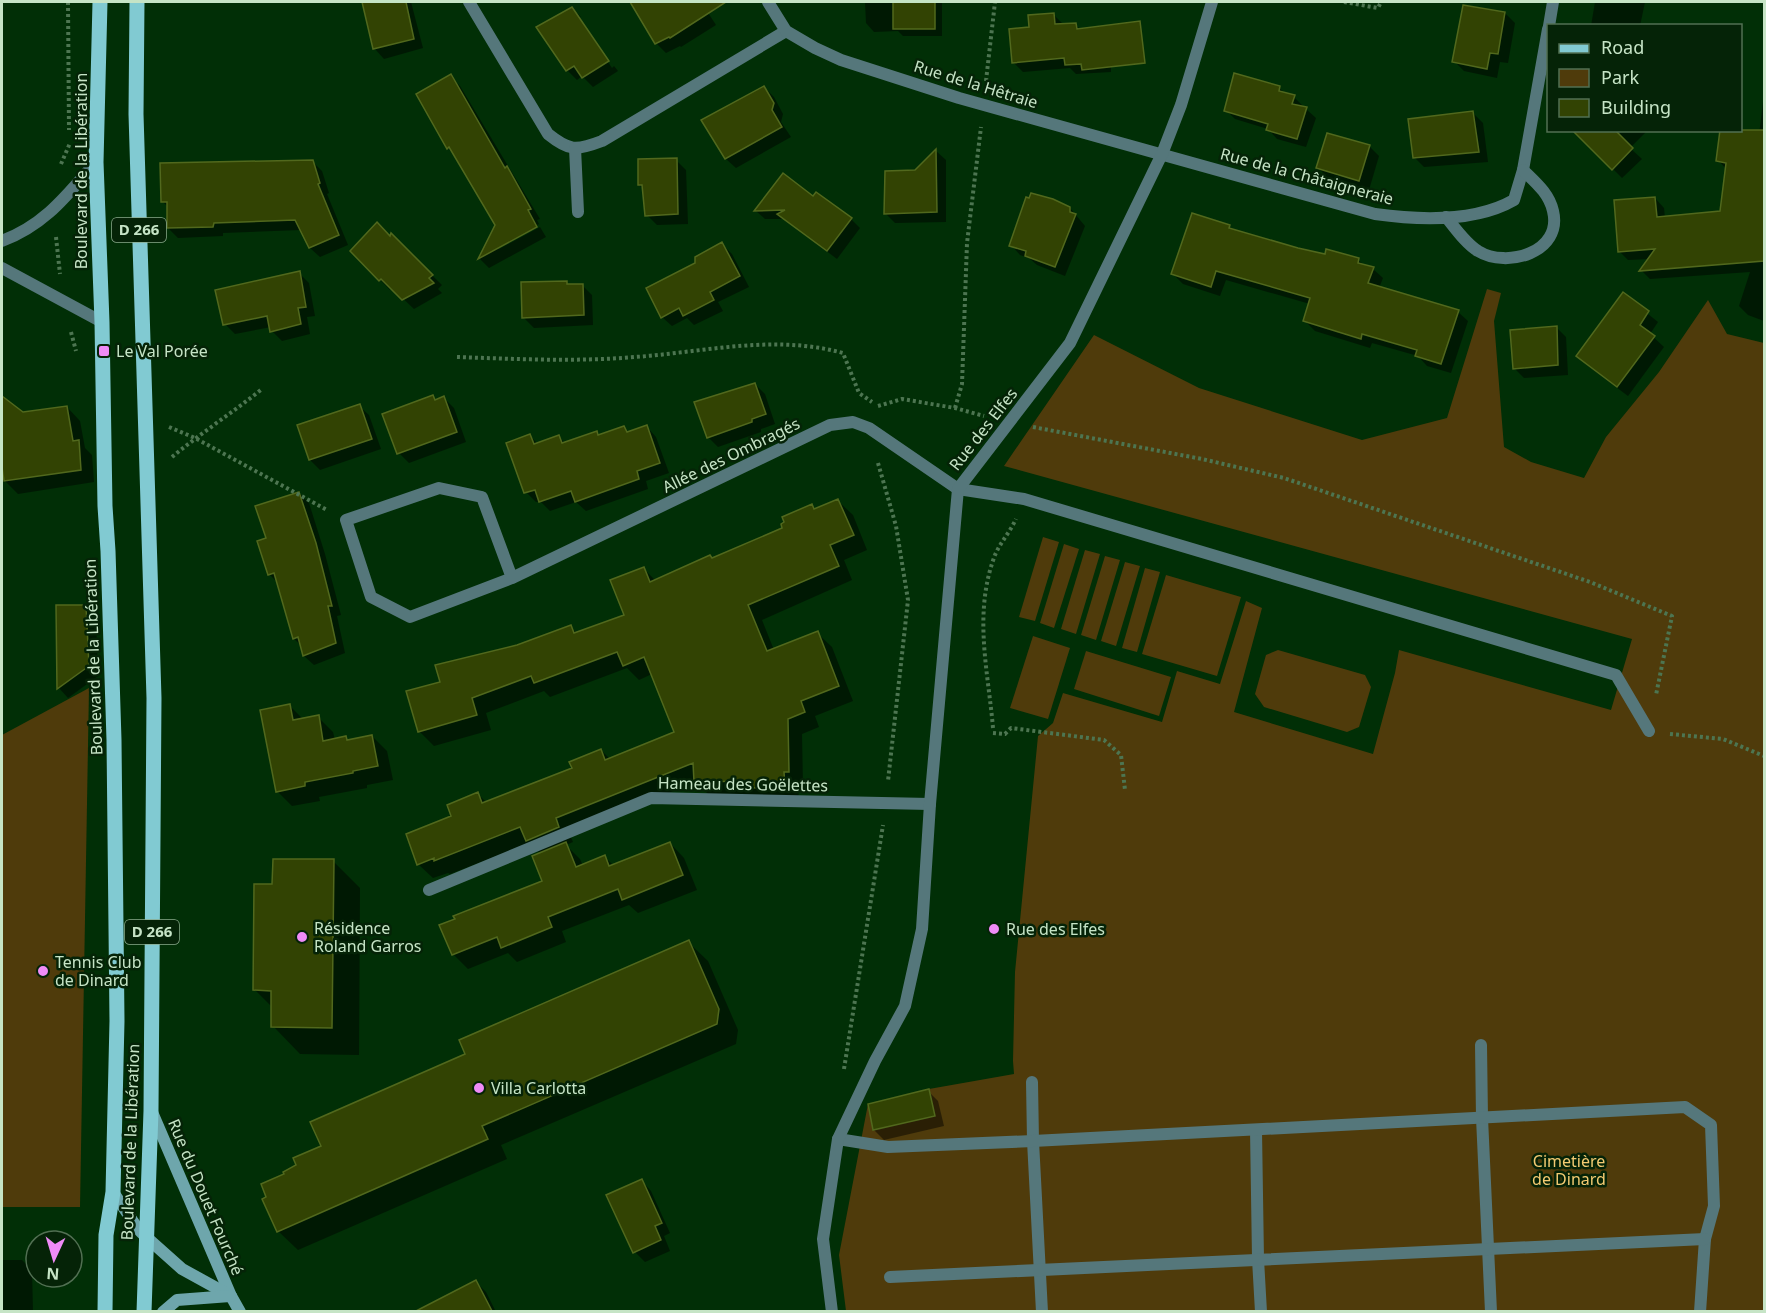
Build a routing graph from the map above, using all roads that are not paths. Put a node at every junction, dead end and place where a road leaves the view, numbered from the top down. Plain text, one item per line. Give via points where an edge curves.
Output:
1 (100, 2) edge
2 (137, 2) edge
3 (469, 2) edge
4 (768, 2) edge
5 (1212, 2) edge
6 (1553, 2) edge
7 (1549, 24) edge
8 (786, 32) junction
9 (1547, 38) edge
10 (574, 148) junction
11 (1162, 154) junction
12 (96, 162) junction
13 (1523, 170) junction
14 (578, 212) dead end
15 (1446, 217) junction
16 (2, 241) edge
17 (2, 268) edge
18 (102, 322) junction
19 (957, 489) junction
20 (512, 578) junction
21 (1649, 731) road end
22 (930, 804) junction
23 (429, 890) dead end
24 (1481, 1045) dead end
25 (1032, 1082) dead end
26 (151, 1111) junction
27 (1482, 1118) junction
28 (1256, 1130) junction
29 (838, 1139) junction
30 (1033, 1141) junction
31 (113, 1192) junction
32 (145, 1236) junction
33 (1705, 1239) junction
34 (1487, 1248) junction
35 (1258, 1259) junction
36 (1039, 1269) junction
37 (890, 1277) dead end
38 (231, 1296) junction
39 (105, 1311) edge
40 (144, 1311) edge
41 (164, 1311) edge
42 (240, 1311) edge
43 (832, 1311) edge
44 (1042, 1311) edge
45 (1261, 1311) edge
46 (1491, 1311) edge
47 (1701, 1311) edge

1 - 12 main road, Boulevard de la Libération / D 266
2 - 26 main road, Boulevard de la Libération / D 266 via 136,114 154,698
3 - 10 street via 548,134 563,146
4 - 8 street
5 - 11 street, Rue des Elfes
6 - 7 street, Rue de la Châtaigneraie
8 - 10 street via 602,141
8 - 11 street, Rue de la Hêtraie via 841,60
9 - 13 street, Rue de la Châtaigneraie
10 - 14 street
11 - 15 street, Rue de la Châtaigneraie via 1375,214
11 - 19 street, Rue des Elfes via 1070,343
12 - 16 street via 53,211
12 - 18 main road, Boulevard de la Libération / D 266
13 - 15 street, Rue de la Châtaigneraie via 1514,200 1499,208
13 - 15 street via 1546,194 1553,211 1554,228 1547,242 1535,252 1505,258 1476,251
17 - 18 street
18 - 31 main road, Boulevard de la Libération / D 266 via 114,740 117,1021
19 - 20 street, Allée des Ombragés via 869,428 853,422 830,425
19 - 21 street via 1024,499 1616,675
19 - 22 street, Rue des Elfes
20 - 20 street, Allée des Ombragés via 410,617 370,597 346,520 439,488 482,497
22 - 23 street, Hameau des Goëlettes via 651,798
22 - 29 street, Rue des Elfes via 922,929 905,1005
24 - 27 street
25 - 30 street
26 - 32 main road, Boulevard de la Libération / D 266
26 - 38 main road, Rue du Douet Fourché
27 - 28 street
27 - 33 street via 1685,1107 1711,1125 1714,1206
27 - 34 street
28 - 30 street
28 - 35 street
29 - 30 street via 888,1147
29 - 43 street, Rue des Elfes via 823,1239
30 - 36 street
31 - 32 main road, Rue du Douet Fourché
31 - 39 main road, Boulevard de la Libération / D 266 via 106,1235
32 - 38 main road, Rue du Douet Fourché via 182,1269
32 - 40 main road, Boulevard de la Libération / D 266
33 - 34 street
33 - 47 street
34 - 35 street
34 - 46 street
35 - 36 street
35 - 45 street
36 - 37 street
36 - 44 street
38 - 41 main road, Rue du Douet Fourché via 177,1300
38 - 42 main road, Rue du Douet Fourché

